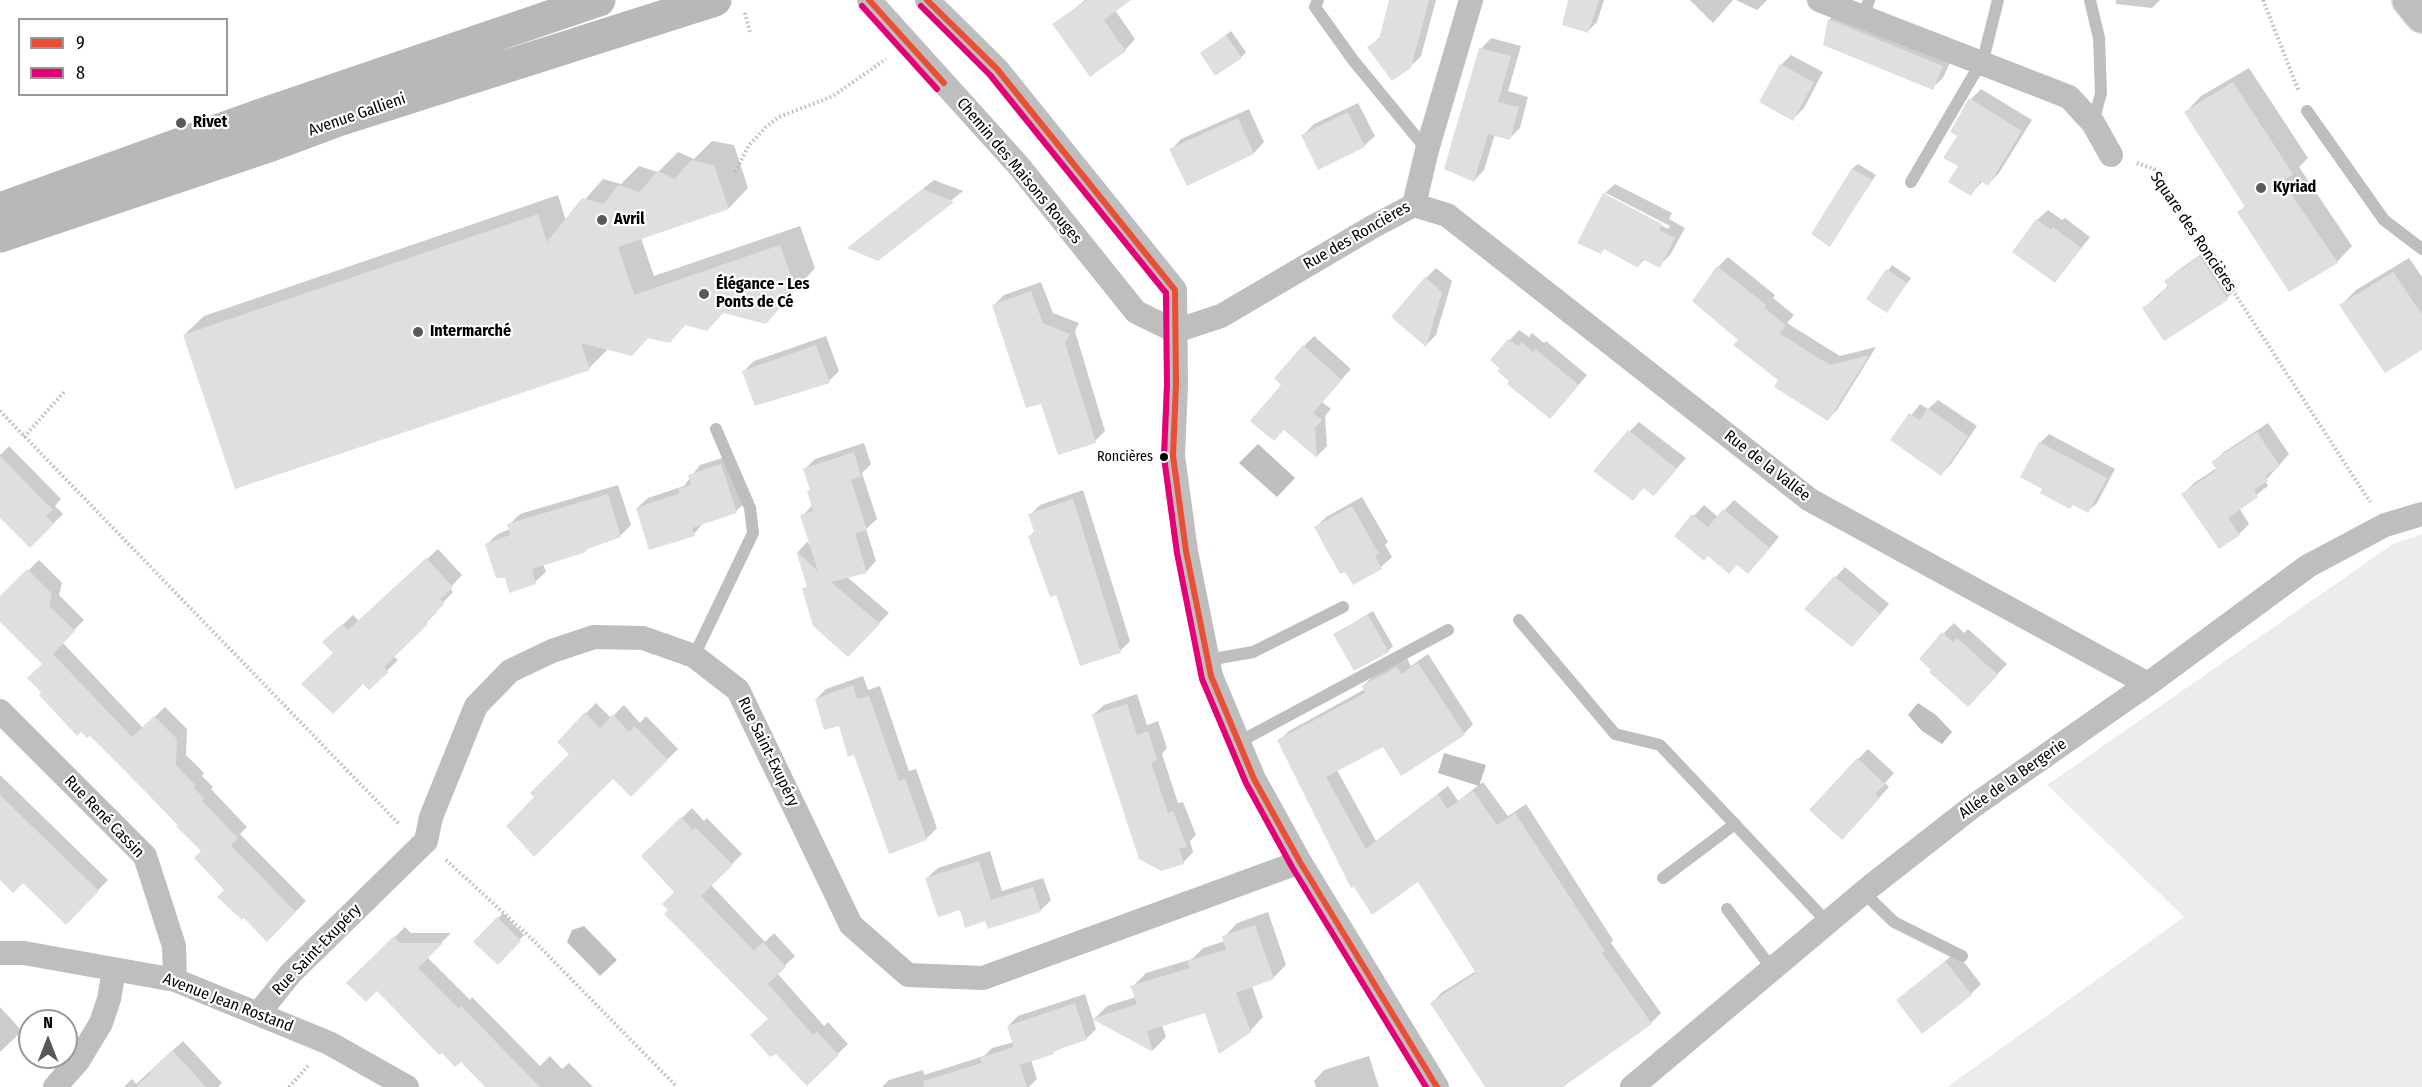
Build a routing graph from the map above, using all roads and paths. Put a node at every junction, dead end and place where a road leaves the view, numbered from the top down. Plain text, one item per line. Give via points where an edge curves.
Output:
1 (599, 0) edge
2 (869, 0) edge
3 (927, 0) edge
4 (1318, 0) edge
5 (1471, 0) edge
6 (1819, 0) edge
7 (1998, 0) edge
8 (2090, 0) edge
9 (2263, 0) edge
10 (2409, 0) edge
11 (730, 4) edge
12 (1866, 9) edge
13 (2422, 16) edge
14 (571, 22) edge
15 (750, 32) dead end
16 (888, 53) dead end
17 (1982, 64) junction
18 (2307, 111) joint
19 (2093, 123) junction
20 (1427, 150) junction
21 (2111, 155) joint
22 (735, 172) dead end
23 (1911, 182) dead end
24 (1414, 205) junction
25 (0, 209) edge
26 (0, 236) edge
27 (2422, 249) edge
28 (1175, 331) junction
29 (64, 392) dead end
30 (0, 411) edge
31 (716, 429) dead end
32 (24, 437) junction
33 (2422, 514) edge
34 (2385, 525) junction
35 (1343, 608) dead end
36 (1519, 620) dead end
37 (1448, 630) dead end
38 (694, 656) junction
39 (1208, 660) junction
40 (2148, 684) junction
41 (0, 711) edge
42 (1239, 742) junction
43 (1735, 825) junction
44 (426, 841) junction
45 (1300, 862) junction
46 (1663, 878) dead end
47 (1864, 893) junction
48 (1727, 909) dead end
49 (1829, 924) junction
50 (0, 953) edge
51 (1962, 956) dead end
52 (114, 970) junction
53 (1773, 970) junction
54 (175, 980) junction
55 (258, 1014) junction
56 (55, 1087) edge
57 (407, 1087) edge
58 (677, 1087) edge
59 (1437, 1087) edge
60 (1632, 1087) edge

1 - 14 main road, Avenue Gallieni
2 - 28 street, Chemin des Maisons Rouges via 1018,165 1136,312
3 - 28 street via 997,69 1176,290
4 - 20 lane via 1315,7 1353,60
5 - 20 street, Rue des Roncières
6 - 12 street
7 - 17 lane
8 - 19 lane via 2099,38 2101,93
9 - 18 path
10 - 13 highway
11 - 14 main road, Avenue Gallieni
11 - 15 path
12 - 17 street
14 - 25 main road, Avenue Gallieni via 261,115
14 - 26 main road, Avenue Gallieni via 338,120
16 - 22 path via 886,60 833,96 779,117 766,127 749,145
17 - 19 street via 2069,97
17 - 23 lane
18 - 27 lane via 2384,220
19 - 21 street
20 - 24 street, Rue des Roncières
21 - 34 path, Square des Roncières via 2154,169
24 - 28 street, Rue des Roncières via 1221,316
24 - 40 street, Rue de la Vallée via 1447,215 1810,500
28 - 39 street via 1173,456 1186,551
29 - 32 path
30 - 32 path
31 - 38 lane via 750,508 753,533
32 - 44 path via 394,821
33 - 34 street, Allée de la Bergerie
34 - 40 street, Allée de la Bergerie via 2308,566
35 - 39 lane via 1253,652
36 - 43 lane via 1615,734 1659,745
37 - 42 lane
38 - 44 street, Rue Saint-Exupéry via 643,638 594,637 510,671 476,706 431,816
38 - 45 street, Rue Saint-Exupéry via 738,690 851,925 908,975 983,978
39 - 42 street
40 - 47 street, Allée de la Bergerie via 1972,807
41 - 54 street, Rue René Cassin via 145,856 174,946
42 - 45 street via 1254,779
43 - 46 lane
43 - 49 lane
44 - 55 street, Rue Saint-Exupéry via 291,973
44 - 58 path via 532,939
45 - 59 street
47 - 49 street, Allée de la Bergerie
47 - 51 lane via 1894,922
48 - 53 lane
49 - 53 street, Allée de la Bergerie
50 - 52 street, Avenue Jean Rostand via 24,953
52 - 54 street, Avenue Jean Rostand
52 - 56 street via 109,999 96,1032
53 - 60 street, Allée de la Bergerie
54 - 55 street, Avenue Jean Rostand
55 - 57 street, Avenue Jean Rostand via 329,1043

